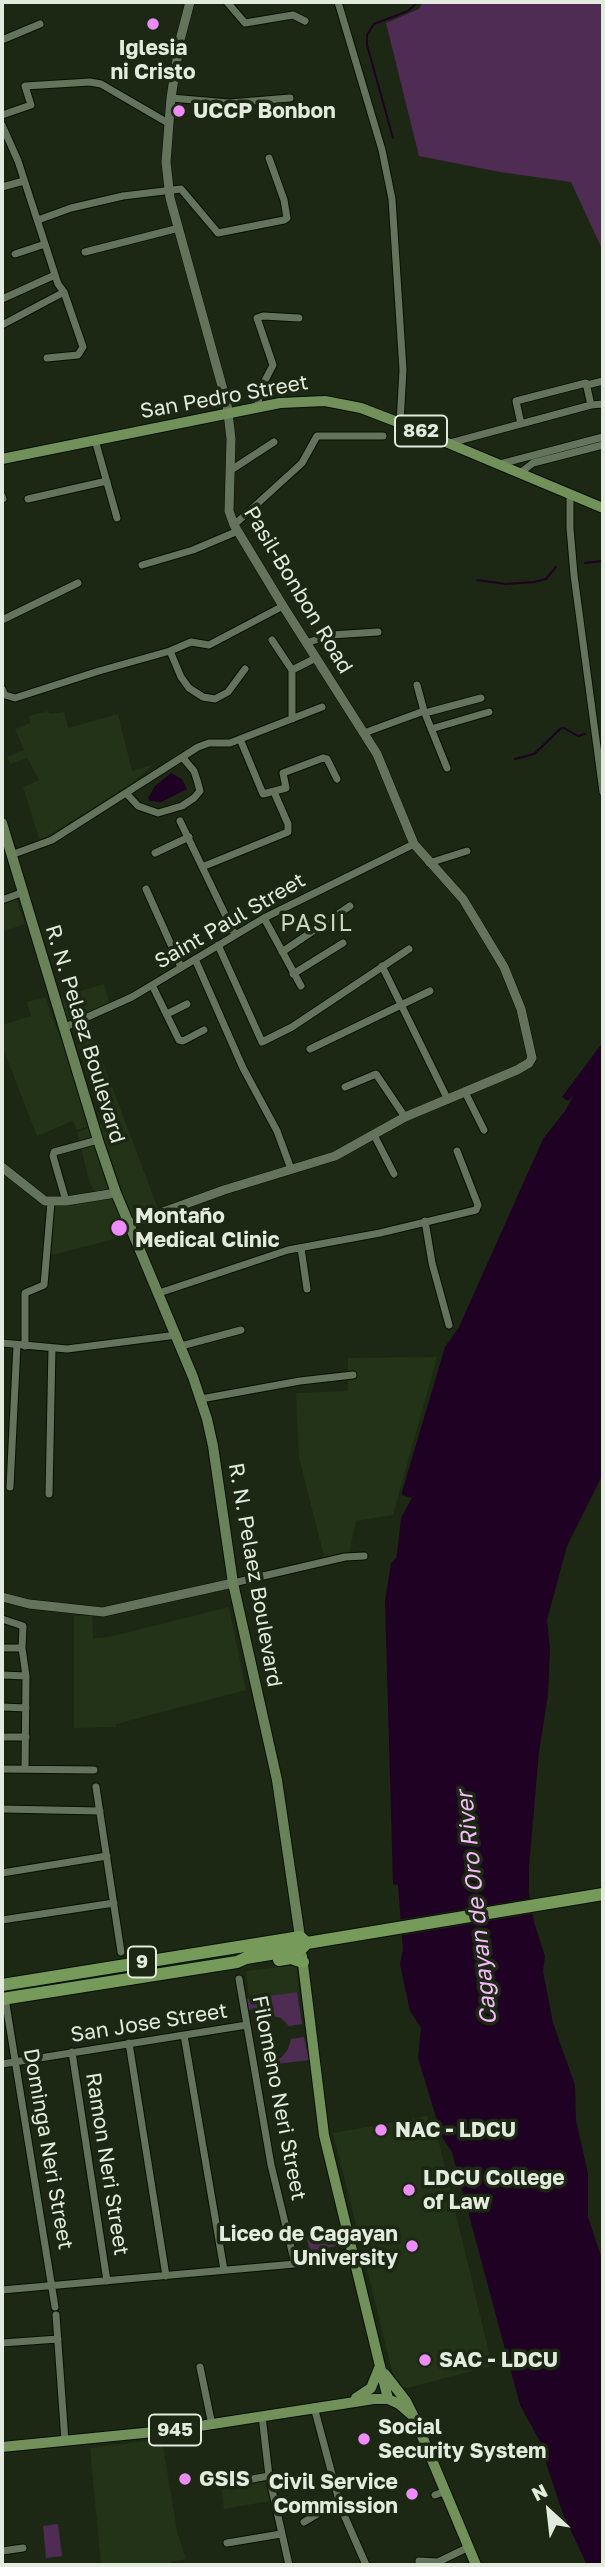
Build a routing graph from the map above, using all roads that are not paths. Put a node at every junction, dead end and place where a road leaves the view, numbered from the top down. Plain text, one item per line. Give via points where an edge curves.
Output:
1 (190, 2) edge
2 (227, 2) edge
3 (338, 2) edge
4 (305, 21) dead end
5 (40, 24) dead end
6 (2, 40) edge
7 (171, 98) junction
8 (290, 98) dead end
9 (2, 115) edge
10 (168, 122) junction
11 (2, 125) edge
12 (269, 158) dead end
13 (24, 181) junction
14 (2, 187) edge
15 (169, 192) junction
16 (38, 220) junction
17 (179, 228) junction
18 (45, 244) junction
19 (85, 252) dead end
20 (15, 254) dead end
21 (55, 275) junction
22 (64, 292) junction
23 (2, 299) edge
24 (299, 318) dead end
25 (2, 325) edge
26 (47, 358) dead end
27 (603, 381) edge
28 (587, 385) junction
29 (603, 404) edge
30 (591, 405) junction
31 (258, 408) junction
32 (229, 414) junction
33 (400, 423) junction
34 (521, 424) junction
35 (383, 436) dead end
36 (603, 437) edge
37 (95, 440) junction
38 (274, 442) dead end
39 (450, 443) junction
40 (603, 445) edge
41 (2, 457) edge
42 (500, 464) junction
43 (231, 470) junction
44 (520, 473) junction
45 (107, 481) junction
46 (570, 494) junction
47 (28, 499) dead end
48 (603, 508) edge
49 (117, 518) dead end
50 (236, 528) junction
51 (142, 565) dead end
52 (78, 583) dead end
53 (283, 606) junction
54 (2, 620) edge
55 (378, 632) dead end
56 (272, 640) dead end
57 (306, 643) junction
58 (170, 651) junction
59 (316, 657) junction
60 (245, 668) dead end
61 (292, 670) junction
62 (417, 685) dead end
63 (2, 689) edge
64 (481, 698) dead end
65 (322, 708) dead end
66 (425, 712) junction
67 (489, 712) dead end
68 (292, 719) junction
69 (431, 729) junction
70 (364, 733) junction
71 (240, 739) junction
72 (183, 758) junction
73 (447, 768) dead end
74 (337, 779) dead end
75 (274, 792) junction
76 (603, 792) edge
77 (126, 793) junction
78 (180, 821) dead end
79 (2, 823) edge
80 (188, 837) junction
81 (414, 844) junction
82 (467, 852) dead end
83 (155, 853) dead end
84 (11, 855) junction
85 (429, 863) junction
86 (202, 867) junction
87 (146, 889) dead end
88 (21, 893) junction
89 (2, 900) edge
90 (350, 906) dead end
91 (264, 918) junction
92 (235, 935) junction
93 (343, 943) dead end
94 (218, 945) junction
95 (409, 949) dead end
96 (282, 951) junction
97 (195, 960) junction
98 (382, 966) junction
99 (181, 967) junction
100 (293, 974) junction
101 (152, 985) junction
102 (300, 986) dead end
103 (430, 991) dead end
104 (187, 1004) dead end
105 (400, 1004) junction
106 (167, 1014) junction
107 (63, 1028) junction
108 (204, 1030) dead end
109 (310, 1049) dead end
110 (345, 1087) dead end
111 (465, 1092) junction
112 (448, 1100) junction
113 (405, 1117) junction
114 (484, 1130) dead end
115 (374, 1135) junction
116 (97, 1140) junction
117 (457, 1151) dead end
118 (2, 1167) edge
119 (290, 1169) junction
120 (394, 1174) dead end
121 (116, 1193) junction
122 (66, 1201) junction
123 (51, 1202) junction
124 (425, 1221) junction
125 (130, 1224) junction
126 (301, 1248) junction
127 (307, 1289) dead end
128 (159, 1293) junction
129 (449, 1325) dead end
130 (241, 1330) dead end
131 (179, 1341) junction
132 (2, 1343) edge
133 (21, 1345) junction
134 (52, 1348) junction
135 (353, 1375) dead end
136 (201, 1399) junction
137 (10, 1487) dead end
138 (49, 1494) dead end
139 (364, 1556) dead end
140 (233, 1583) junction
141 (2, 1597) edge
142 (2, 1619) edge
143 (2, 1648) edge
144 (22, 1648) junction
145 (2, 1675) edge
146 (26, 1676) junction
147 (2, 1707) edge
148 (26, 1708) junction
149 (2, 1737) edge
150 (26, 1737) junction
151 (2, 1769) edge
152 (25, 1769) junction
153 (94, 1770) dead end
154 (96, 1787) dead end
155 (2, 1809) edge
156 (100, 1811) junction
157 (107, 1856) junction
158 (2, 1873) edge
159 (603, 1894) edge
160 (114, 1903) junction
161 (2, 1920) edge
162 (303, 1948) junction
163 (122, 1958) junction
164 (125, 1979) junction
165 (239, 1979) dead end
166 (2, 1985) edge
167 (3, 1999) edge
168 (247, 2025) junction
169 (184, 2035) junction
170 (129, 2043) junction
171 (72, 2052) junction
172 (15, 2062) junction
173 (2, 2064) edge
174 (352, 2252) junction
175 (295, 2264) junction
176 (224, 2270) junction
177 (166, 2276) junction
178 (107, 2281) junction
179 (54, 2286) junction
180 (2, 2290) edge
181 (58, 2339) junction
182 (2, 2343) edge
183 (380, 2365) junction
184 (200, 2367) dead end
185 (388, 2399) junction
186 (346, 2402) junction
187 (314, 2407) junction
188 (262, 2416) junction
189 (414, 2417) junction
190 (212, 2424) junction
191 (65, 2441) junction
192 (2, 2447) edge
193 (269, 2476) junction
194 (241, 2481) dead end
195 (341, 2508) junction
196 (304, 2522) dead end
197 (281, 2534) junction
198 (227, 2543) dead end
199 (469, 2547) junction
200 (23, 2549) dead end
201 (2, 2551) edge
202 (426, 2563) edge
203 (289, 2565) edge
204 (366, 2565) edge
205 (476, 2565) edge

1 - 7 street, Pasil-Bonbon Road
2 - 4 street via 244,23 293,15
3 - 33 street via 392,199 403,370
5 - 6 street
7 - 8 street via 229,103
7 - 10 street, Pasil-Bonbon Road
9 - 10 street via 31,104 25,86 90,82
10 - 15 street, Pasil-Bonbon Road
11 - 13 street
12 - 15 street via 284,201 284,220 218,233 182,189
13 - 14 street
13 - 16 street
15 - 16 street via 123,196
15 - 17 street, Pasil-Bonbon Road
16 - 18 street
17 - 19 street
17 - 32 street, Pasil-Bonbon Road
18 - 20 street
18 - 21 street
21 - 22 street
21 - 23 street
22 - 25 street
22 - 26 street via 83,350 78,355
24 - 31 street via 257,318 273,365
27 - 28 street
28 - 30 street
28 - 34 street via 516,401
29 - 30 street
30 - 34 street
31 - 32 main road, San Pedro Street / 862
31 - 33 main road, San Pedro Street / 862 via 298,401 336,402
32 - 37 main road, San Pedro Street / 862
32 - 43 street, Pasil-Bonbon Road
33 - 39 main road, San Pedro Street / 862
34 - 39 street
35 - 50 street via 317,436 302,463
36 - 42 street
37 - 41 main road, San Pedro Street / 862
37 - 45 street
38 - 43 street
39 - 42 main road, San Pedro Street / 862
40 - 44 street via 533,463
42 - 44 main road, San Pedro Street / 862
43 - 50 street, Pasil-Bonbon Road via 229,503
44 - 46 main road, San Pedro Street / 862
45 - 47 street
45 - 49 street
46 - 48 main road, San Pedro Street / 862
46 - 76 street via 573,575
50 - 51 street via 194,550
50 - 53 street, Pasil-Bonbon Road
52 - 54 street
53 - 57 street, Pasil-Bonbon Road
53 - 58 street via 209,645 191,642
55 - 57 street via 331,635
56 - 61 street
57 - 59 street, Pasil-Bonbon Road
58 - 60 street via 184,682 203,697 224,696
58 - 63 street via 18,697 9,697
59 - 61 street
59 - 70 street, Pasil-Bonbon Road
61 - 68 street
62 - 66 street
64 - 66 street
65 - 68 street
66 - 69 street
66 - 70 street
67 - 69 street
68 - 71 street
69 - 73 street
70 - 81 street, Pasil-Bonbon Road via 385,769
71 - 72 street via 204,744
71 - 75 street via 261,793
72 - 77 street
72 - 77 street via 200,792 182,806 159,813 135,805
74 - 75 street via 323,758 283,773 286,788
75 - 86 street via 288,832
77 - 84 street via 52,840
78 - 80 street
79 - 84 main road, R. N. Pelaez Boulevard
80 - 83 street
80 - 86 street
81 - 85 street, Pasil-Bonbon Road
81 - 91 street, Saint Paul Street
82 - 85 street
84 - 88 main road, R. N. Pelaez Boulevard
85 - 111 street, Pasil-Bonbon Road via 463,900 503,967 532,1052 524,1067
86 - 92 street
87 - 99 street
88 - 89 street
88 - 107 main road, R. N. Pelaez Boulevard
90 - 96 street
91 - 92 street, Saint Paul Street
91 - 96 street
92 - 94 street, Saint Paul Street
93 - 100 street
94 - 97 street, Saint Paul Street
94 - 98 street via 262,1042
95 - 98 street
96 - 100 street
97 - 99 street, Saint Paul Street
97 - 119 street via 277,1131
98 - 105 street
99 - 101 street, Saint Paul Street
100 - 102 street
101 - 106 street
101 - 107 street, Saint Paul Street
103 - 105 street
104 - 106 street
105 - 109 street
105 - 112 street
106 - 108 street via 181,1041
107 - 116 main road, R. N. Pelaez Boulevard
110 - 113 street via 376,1074
111 - 112 street, Pasil-Bonbon Road
111 - 114 street
112 - 113 street, Pasil-Bonbon Road
113 - 115 street, Pasil-Bonbon Road
115 - 119 street, Pasil-Bonbon Road via 335,1156
115 - 120 street
116 - 121 main road, R. N. Pelaez Boulevard
116 - 122 street via 54,1152
117 - 124 street via 477,1208
118 - 123 street via 36,1196
119 - 125 street, Pasil-Bonbon Road
121 - 122 street
121 - 125 main road, R. N. Pelaez Boulevard
122 - 123 street
123 - 133 street via 44,1279 42,1288 25,1293
124 - 126 street
124 - 129 street
125 - 128 main road, R. N. Pelaez Boulevard
126 - 127 street
126 - 128 street
128 - 131 main road, R. N. Pelaez Boulevard
130 - 131 street
131 - 134 street
131 - 136 main road, R. N. Pelaez Boulevard
132 - 133 street
133 - 134 street
133 - 137 street
134 - 138 street
135 - 136 street
136 - 140 main road, R. N. Pelaez Boulevard via 213,1446
139 - 140 street
140 - 141 street via 103,1612
140 - 162 main road, R. N. Pelaez Boulevard via 277,1780
142 - 144 street via 23,1626
143 - 144 street
144 - 146 street
145 - 146 street
146 - 148 street
147 - 148 street
148 - 150 street
149 - 150 street
150 - 152 street
151 - 152 street
152 - 153 street
154 - 156 street
155 - 156 street
156 - 157 street
157 - 158 street
157 - 160 street
159 - 162 highway, 9
160 - 161 street
160 - 163 street
162 - 163 highway, 9
162 - 164 highway, 9
162 - 174 main road, R. N. Pelaez Boulevard via 324,2135
163 - 164 highway
163 - 166 highway, 9
164 - 167 highway, 9
165 - 168 street, Filomeno Neri Street
166 - 167 highway
167 - 172 street, Dominga Neri Street
168 - 169 street, San Jose Street
168 - 175 street, Filomeno Neri Street via 271,2165
169 - 170 street, San Jose Street
169 - 176 street
170 - 171 street, San Jose Street
170 - 177 street
171 - 172 street, San Jose Street
171 - 178 street, Ramon Neri Street
172 - 173 street, San Jose Street
172 - 179 street, Dominga Neri Street
174 - 175 street
174 - 183 main road, R. N. Pelaez Boulevard
175 - 176 street
176 - 177 street
177 - 178 street
178 - 179 street
179 - 180 street
179 - 181 street, Dominga Neri Street
181 - 182 street
181 - 191 street, Dominga Neri Street
183 - 185 main road, R. N. Pelaez Boulevard
183 - 186 main road via 371,2388
183 - 189 main road
184 - 190 street
185 - 186 main road, 945
185 - 189 main road
186 - 187 main road, 945
187 - 188 main road, 945
187 - 195 street
188 - 190 main road, 945
188 - 193 street
189 - 199 main road via 440,2493
190 - 191 main road, 945
191 - 192 main road, 945
193 - 194 street
193 - 197 street
195 - 196 street
195 - 204 street
197 - 198 street
197 - 203 street
199 - 202 street
199 - 205 main road
200 - 201 street

